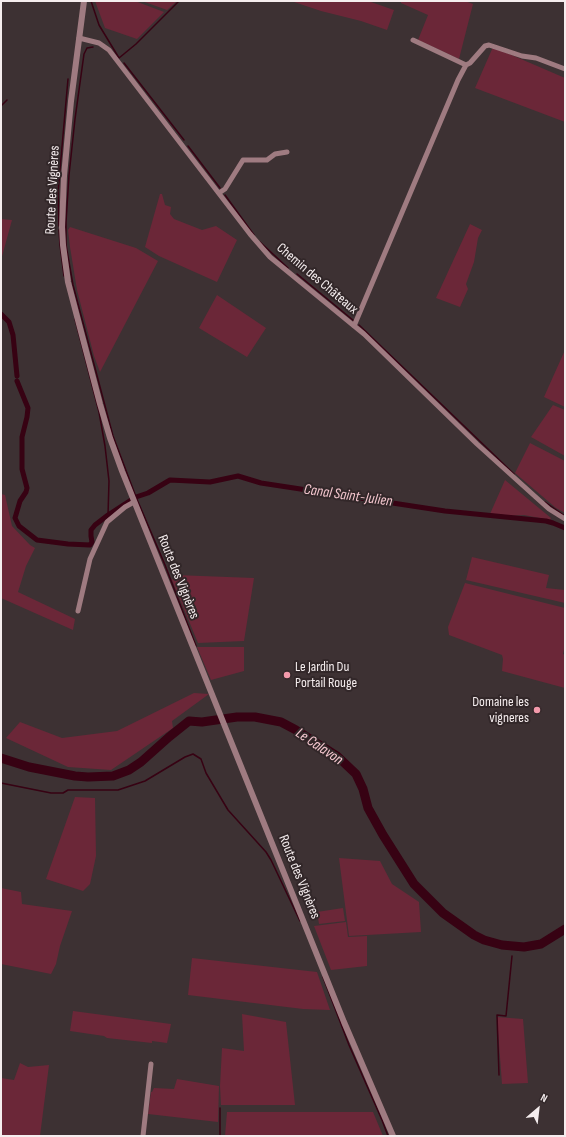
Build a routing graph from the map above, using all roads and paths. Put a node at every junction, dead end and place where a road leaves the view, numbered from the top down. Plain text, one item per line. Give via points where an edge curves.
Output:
1 (84, 1) edge
2 (79, 38) junction
3 (413, 40) dead end
4 (466, 65) junction
5 (565, 69) edge
6 (287, 152) dead end
7 (219, 193) junction
8 (354, 326) junction
9 (133, 500) junction
10 (565, 518) edge
11 (78, 611) dead end
12 (151, 1064) dead end
13 (143, 1136) edge
14 (392, 1136) edge

1 - 2 street, Route des Vignères
2 - 7 street, Chemin des Châteaux via 99,43 109,50
2 - 9 street, Route des Vignères via 64,176 63,245 68,282 100,404
3 - 4 street
4 - 5 street via 489,45
4 - 8 street
6 - 7 street via 275,154 267,160 243,160 225,189
7 - 8 street, Chemin des Châteaux via 270,257
8 - 10 street, Chemin des Châteaux via 539,500
9 - 11 street via 107,522 90,559
9 - 14 street, Route des Vignères
12 - 13 street

